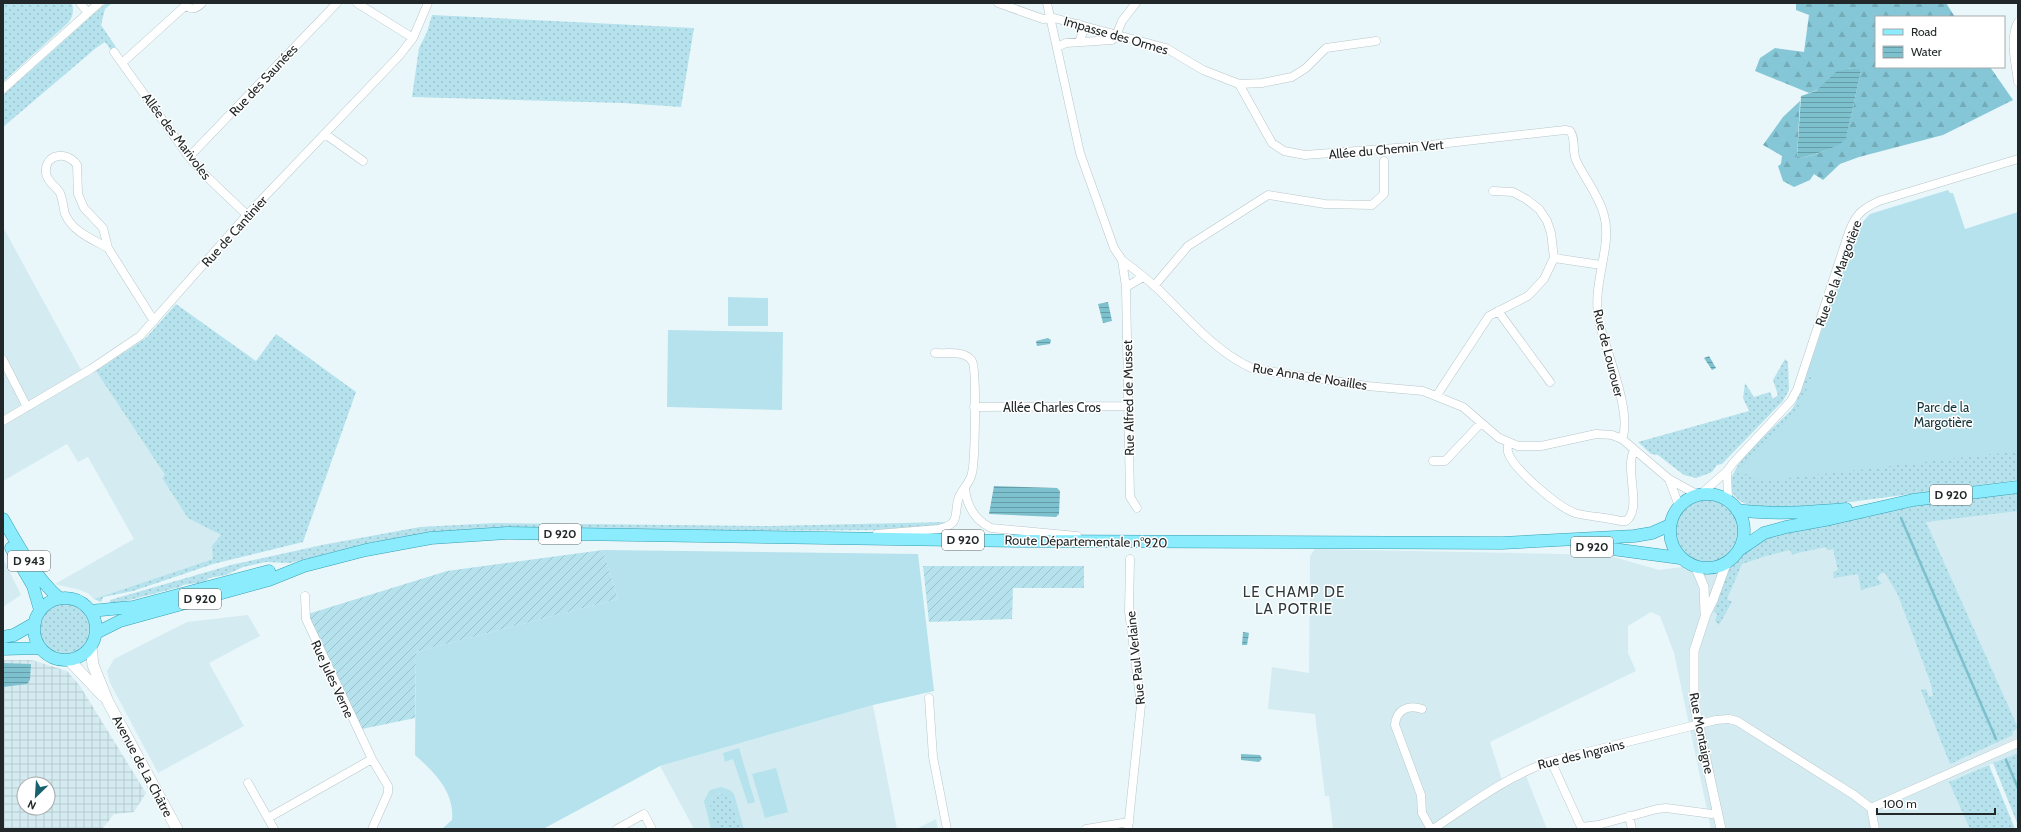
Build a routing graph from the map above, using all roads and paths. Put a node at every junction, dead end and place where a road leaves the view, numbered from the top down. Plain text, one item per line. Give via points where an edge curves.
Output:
1 (80, 3) edge
2 (99, 3) edge
3 (202, 3) edge
4 (337, 3) edge
5 (357, 3) edge
6 (428, 3) edge
7 (998, 3) edge
8 (1047, 3) edge
9 (1136, 3) edge
10 (185, 4) edge
11 (87, 12) junction
12 (1050, 19) junction
13 (2018, 22) edge
14 (1078, 24) junction
15 (1116, 33) junction
16 (413, 38) junction
17 (1376, 41) dead end
18 (1079, 42) junction
19 (1057, 47) junction
20 (114, 52) dead end
21 (122, 62) junction
22 (2018, 82) edge
23 (1239, 84) junction
24 (3, 89) edge
25 (1570, 131) joint
26 (325, 134) junction
27 (189, 157) junction
28 (2018, 159) edge
29 (363, 160) dead end
30 (1384, 161) dead end
31 (1492, 191) dead end
32 (247, 215) junction
33 (108, 248) junction
34 (1554, 258) junction
35 (1122, 260) junction
36 (1601, 265) junction
37 (1144, 277) junction
38 (1154, 286) junction
39 (1126, 287) junction
40 (1498, 311) junction
41 (154, 320) junction
42 (935, 353) dead end
43 (3, 360) edge
44 (1550, 382) dead end
45 (1437, 395) junction
46 (1129, 406) junction
47 (27, 407) junction
48 (974, 407) junction
49 (3, 421) edge
50 (1482, 422) junction
51 (1622, 439) junction
52 (1509, 443) junction
53 (1634, 450) junction
54 (1432, 461) dead end
55 (1727, 471) junction
56 (1669, 479) junction
57 (2018, 487) edge
58 (965, 489) junction
59 (1700, 495) junction
60 (1728, 500) junction
61 (1679, 506) junction
62 (1885, 506) junction
63 (1137, 508) dead end
64 (1737, 510) junction
65 (3, 519) edge
66 (1670, 525) junction
67 (3, 535) edge
68 (819, 538) junction
69 (1107, 541) junction
70 (1502, 543) junction
71 (1739, 550) junction
72 (1680, 558) junction
73 (1130, 559) dead end
74 (1726, 564) junction
75 (304, 566) junction
76 (1696, 568) junction
77 (306, 596) dead end
78 (59, 598) junction
79 (40, 610) junction
80 (90, 611) junction
81 (1706, 614) junction
82 (35, 623) junction
83 (96, 633) junction
84 (3, 637) edge
85 (91, 647) junction
86 (40, 648) junction
87 (3, 649) edge
88 (69, 660) junction
89 (929, 698) dead end
90 (108, 702) junction
91 (1422, 709) dead end
92 (1698, 726) junction
93 (2018, 743) edge
94 (372, 760) junction
95 (1551, 761) junction
96 (248, 783) dead end
97 (1871, 808) junction
98 (1717, 812) junction
99 (1629, 816) junction
100 (268, 818) junction
101 (1129, 826) edge
102 (1581, 828) edge
103 (177, 829) edge
104 (274, 829) edge
105 (372, 829) edge
106 (617, 829) edge
107 (652, 829) edge
108 (947, 829) edge
109 (1086, 829) edge
110 (1432, 829) edge
111 (1632, 829) edge
112 (1721, 829) edge
113 (1875, 829) edge

1 - 11 street
2 - 11 street
3 - 10 street via 196,9 191,9
4 - 27 street, Rue des Saunées
5 - 16 street
6 - 16 street, Rue de Cantinier
7 - 12 street, Impasse des Ormes via 1043,19
8 - 12 street, Rue Alfred de Musset
9 - 15 street
10 - 21 street
11 - 24 street
12 - 14 street, Impasse des Ormes
12 - 19 street, Rue Alfred de Musset
13 - 22 street via 2014,29 2014,38
14 - 15 street, Impasse des Ormes
14 - 18 street via 1084,30
15 - 18 street via 1112,40
15 - 23 street, Impasse des Ormes via 1166,48 1203,70
16 - 26 street, Rue de Cantinier
17 - 23 street, Impasse des Ormes via 1326,48 1306,68 1292,77 1262,83
18 - 19 street
19 - 35 street, Rue Alfred de Musset via 1080,153 1114,248
20 - 21 street, Allée des Marivoles
21 - 27 street, Allée des Marivoles
23 - 25 street, Allée du Chemin Vert via 1272,143 1284,151 1305,155
25 - 36 street, Rue de Lourouer via 1573,135 1574,154 1604,215 1606,227
26 - 29 street
26 - 32 street, Rue de Cantinier
27 - 32 street, Allée des Marivoles
28 - 55 street, Rue de la Margotière via 1879,201 1864,208 1849,232 1797,390 1791,401
30 - 38 street via 1384,194 1372,205 1325,204 1268,195 1188,246
31 - 34 street via 1513,192 1539,209 1551,233
32 - 41 street, Rue de Cantinier
33 - 33 street via 103,228 88,215 80,201 77,165 67,156 55,157 50,161 46,174 60,194 68,219 82,234
33 - 41 street
34 - 36 street
34 - 40 street via 1538,287 1528,296
35 - 37 street, Rue Anna de Noailles
35 - 39 street, Rue Alfred de Musset
36 - 51 street, Rue de Lourouer via 1596,303 1619,392 1624,422
37 - 38 street, Rue Anna de Noailles
37 - 39 street
38 - 45 street, Rue Anna de Noailles via 1221,349 1254,369
39 - 46 street, Rue Alfred de Musset
40 - 44 street
40 - 45 street via 1489,316
41 - 47 street, Rue de Cantinier via 140,336
42 - 48 street via 963,354 972,360 975,370
43 - 47 street
45 - 50 street, Rue Anna de Noailles via 1463,407
46 - 48 street, Allée Charles Cros
46 - 63 street, Rue Alfred de Musset via 1130,497
47 - 49 street, Rue de Cantinier
48 - 58 street via 973,471
50 - 52 street, Rue Anna de Noailles via 1493,434
50 - 54 street via 1445,461
51 - 52 street via 1612,435 1596,434 1541,446 1518,446
51 - 53 street
52 - 53 street via 1507,450 1511,458 1548,495 1576,513 1620,521 1626,521 1632,510 1630,470
53 - 56 street
55 - 59 street, Rue de la Margotière
55 - 60 street
56 - 59 street
56 - 61 street
57 - 62 main road, D 920
58 - 68 street via 960,496 956,519 945,528
58 - 69 street via 972,511 982,524 991,528
59 - 60 main road via 1715,495
59 - 61 main road via 1688,499
60 - 64 main road
61 - 66 main road
62 - 64 main road, D 920 via 1786,514
62 - 71 main road, D 920 via 1764,533
64 - 71 main road via 1744,530
65 - 78 main road, D 943 via 20,549 47,587
66 - 70 main road, D 920 via 1652,533 1634,536
66 - 72 main road via 1671,543
67 - 79 main road, D 943 via 33,586
68 - 69 main road, Route Départementale n°920 / D 920
68 - 75 main road, D 920 via 478,534 404,542
69 - 70 main road, Route Départementale n°920 / D 920
70 - 72 main road, D 920 via 1541,547 1590,546
71 - 74 main road
72 - 76 main road
73 - 101 street, Rue Paul Verlaine via 1129,612 1141,695
74 - 76 main road via 1711,569
74 - 81 street, Rue Montaigne
75 - 80 main road, D 920 via 285,567 133,607
75 - 83 main road, D 920 via 275,578 120,621
76 - 81 street, Rue Montaigne via 1704,587
77 - 94 street, Rue Jules Verne via 306,619
78 - 79 main road
78 - 80 main road via 74,599
79 - 82 main road
80 - 83 main road via 95,620
81 - 92 street, Rue Montaigne via 1694,651 1693,688
82 - 84 main road via 14,635
82 - 86 main road via 35,638
83 - 85 main road
85 - 88 main road
85 - 90 main road, Avenue de La Châtre via 93,665
86 - 87 main road
86 - 88 main road via 52,657
88 - 90 main road, Avenue de La Châtre
89 - 108 street via 933,757
90 - 103 main road, Avenue de La Châtre
91 - 110 street via 1410,706 1402,709 1395,725 1421,795 1422,813
92 - 95 street, Rue des Ingrains
92 - 97 street, Rue des Ingrains via 1716,720 1729,719 1737,722
92 - 98 street, Rue Montaigne
93 - 97 street
94 - 100 street
94 - 105 street, Rue Jules Verne via 389,790
95 - 102 street
95 - 110 street, Rue des Ingrains via 1529,768 1506,780
96 - 100 street
97 - 113 street
98 - 99 street via 1712,814 1666,808
98 - 112 street, Rue Montaigne
99 - 102 street
99 - 111 street
100 - 104 street
101 - 109 street
106 - 107 street via 644,814

